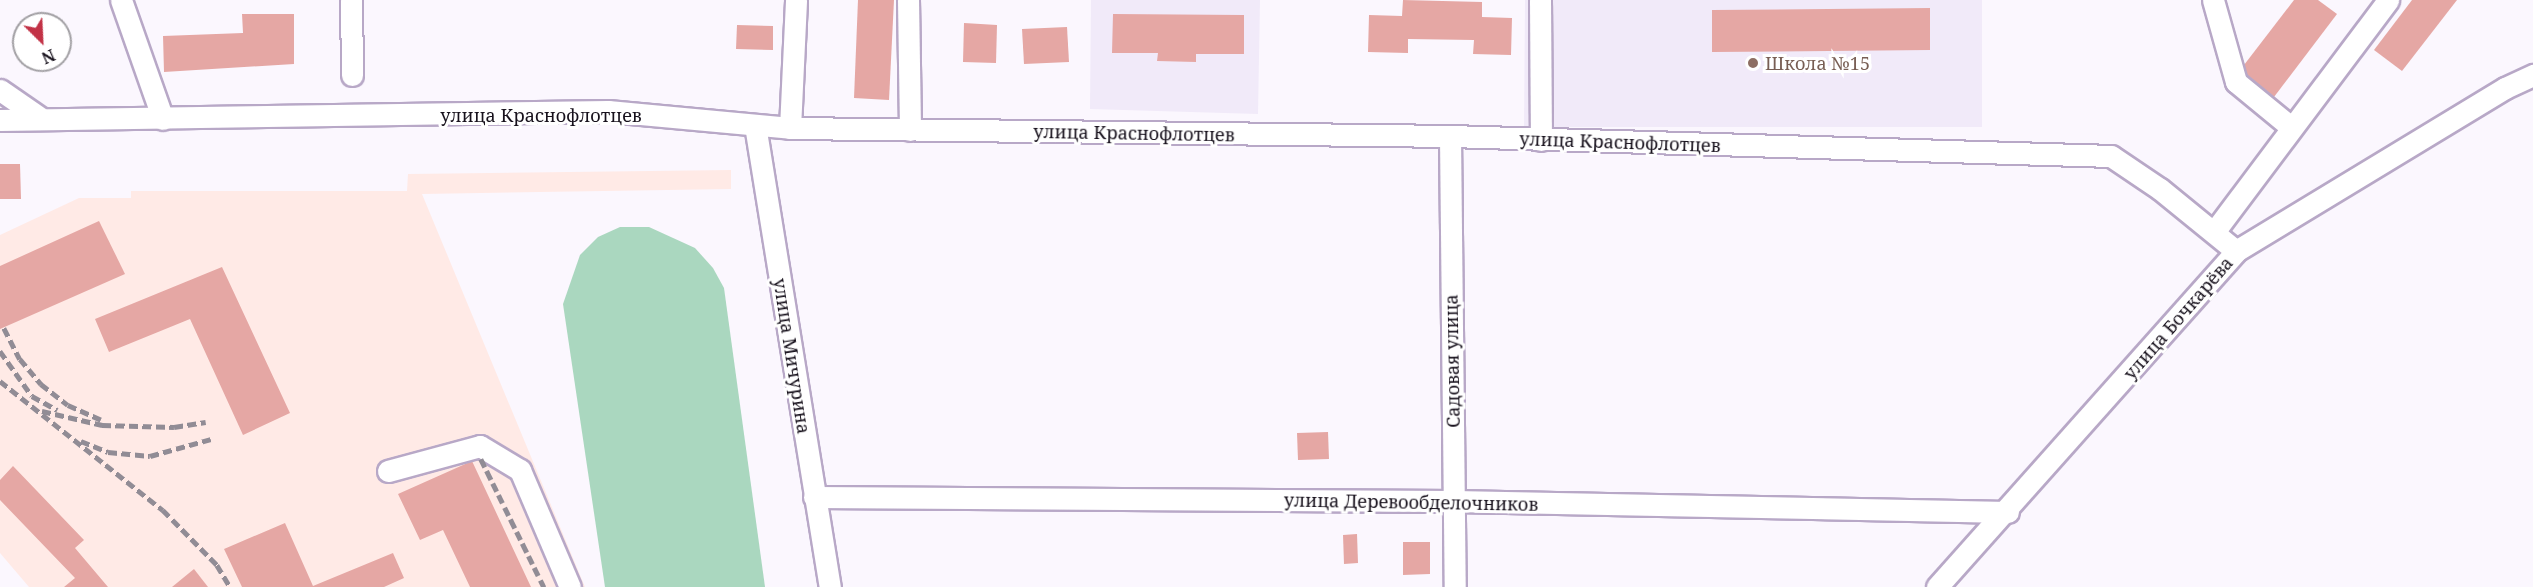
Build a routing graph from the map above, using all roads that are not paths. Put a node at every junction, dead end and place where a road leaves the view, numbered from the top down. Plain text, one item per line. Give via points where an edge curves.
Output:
1 (121, 0) edge
2 (351, 0) edge
3 (796, 0) edge
4 (908, 0) edge
5 (1540, 0) edge
6 (2213, 0) edge
7 (2388, 0) edge
8 (352, 75) dead end
9 (2533, 75) edge
10 (0, 90) edge
11 (39, 117) junction
12 (163, 119) junction
13 (0, 120) edge
14 (755, 125) junction
15 (790, 128) junction
16 (2292, 128) junction
17 (910, 130) junction
18 (1450, 136) junction
19 (1541, 140) junction
20 (2214, 232) junction
21 (2236, 251) junction
22 (388, 471) dead end
23 (814, 497) junction
24 (1454, 501) junction
25 (2008, 512) junction
26 (570, 587) edge
27 (830, 587) edge
28 (1455, 587) edge
29 (1937, 587) edge

1 - 12 street
2 - 8 street
3 - 15 street
4 - 17 street
5 - 19 street
6 - 16 street via 2236,82
7 - 16 street
9 - 21 street, улица Бочкарёва via 2505,88
10 - 11 street
11 - 12 street, улица Краснофлотцев
11 - 13 street, улица Краснофлотцев
12 - 14 street, улица Краснофлотцев via 608,111
14 - 15 street, улица Краснофлотцев
14 - 23 street, улица Мичурина
15 - 17 street, улица Краснофлотцев
16 - 20 street
17 - 18 street, улица Краснофлотцев
18 - 19 street, улица Краснофлотцев
18 - 24 street, Садовая улица
19 - 20 street, улица Краснофлотцев via 2111,156
20 - 21 street, улица Краснофлотцев
21 - 25 street, улица Бочкарёва
22 - 26 street via 480,446 520,470
23 - 24 street, улица Деревообделочников
23 - 27 street, улица Мичурина
24 - 25 street, улица Деревообделочников
24 - 28 street, Садовая улица
25 - 29 street, улица Бочкарёва

